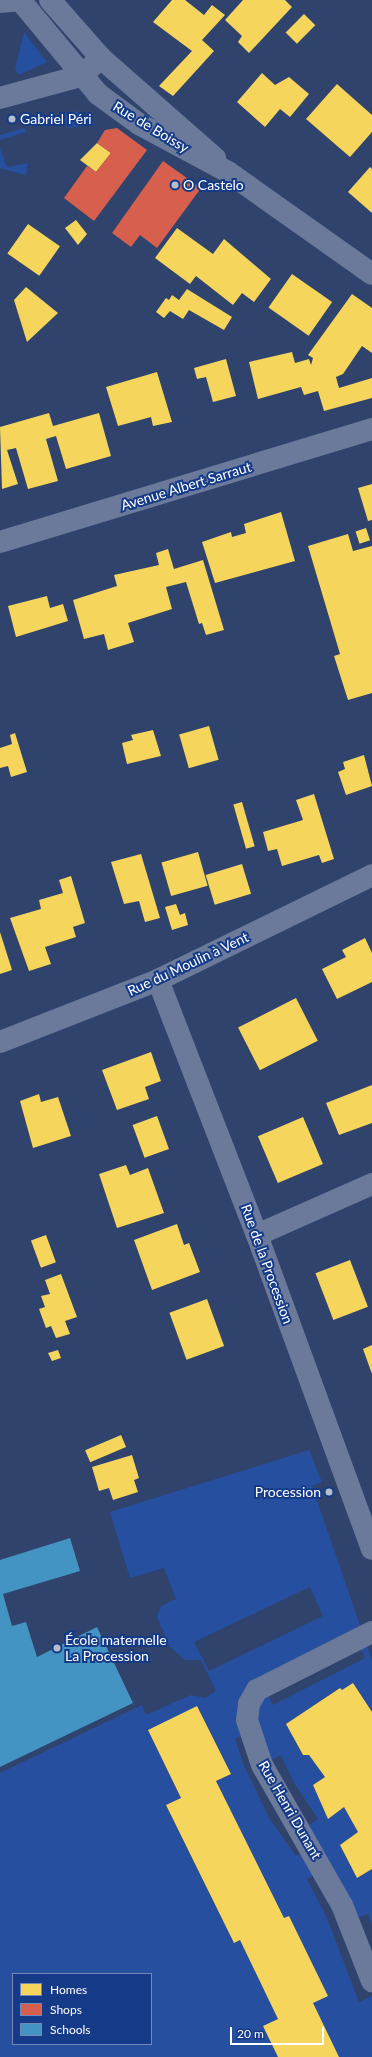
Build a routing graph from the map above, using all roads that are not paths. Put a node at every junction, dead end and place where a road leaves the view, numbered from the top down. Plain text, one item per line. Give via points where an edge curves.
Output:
1 (20, 0) edge
2 (50, 0) edge
3 (0, 2) edge
4 (101, 58) junction
5 (81, 76) junction
6 (0, 98) edge
7 (228, 172) junction
8 (372, 274) edge
9 (372, 429) edge
10 (0, 542) edge
11 (372, 875) edge
12 (158, 980) junction
13 (0, 1042) edge
14 (372, 1184) edge
15 (257, 1235) junction
16 (365, 1505) edge
17 (372, 1549) edge
18 (372, 1632) edge
19 (372, 1981) edge

1 - 3 street
1 - 5 street, Rue de Boissy
2 - 4 street, Rue de Boissy
4 - 5 street
4 - 7 street, Rue de Boissy via 194,136
5 - 6 street
5 - 7 street, Rue de Boissy via 98,94 139,124
7 - 8 street, Rue de Boissy
9 - 10 street, Avenue Albert Sarraut
11 - 12 street, Rue du Moulin à Vent
12 - 13 street, Rue du Moulin à Vent
12 - 15 street, Rue de la Procession
14 - 15 street
15 - 16 street, Rue de la Procession
16 - 17 street, Rue de la Procession
18 - 19 street, Rue Henri Dunant via 257,1690 249,1704 247,1720 262,1765 332,1884

